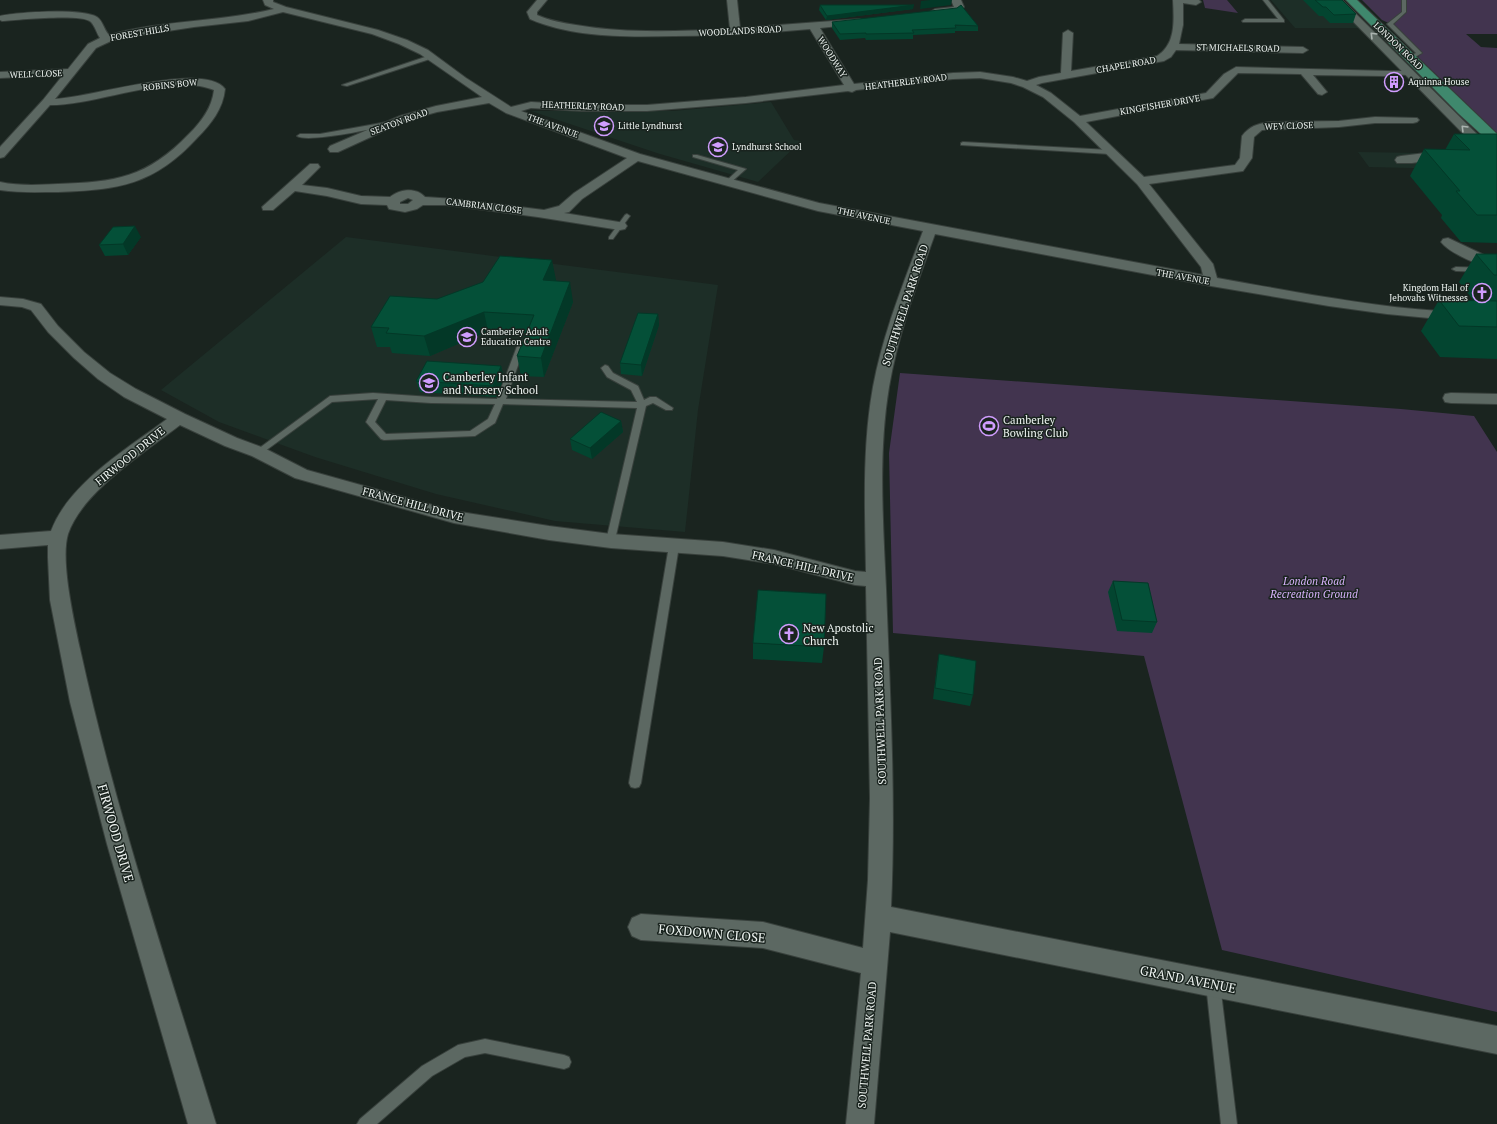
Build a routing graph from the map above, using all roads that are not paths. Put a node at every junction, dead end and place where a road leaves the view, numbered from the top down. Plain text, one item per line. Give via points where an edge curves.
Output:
1 (268, 0) edge
2 (542, 0) edge
3 (732, 0) edge
4 (956, 0) edge
5 (1178, 0) edge
6 (1265, 0) edge
7 (1337, 0) edge
8 (1351, 0) edge
9 (1404, 0) edge
10 (1196, 2) dead end
11 (282, 9) junction
12 (925, 13) edge
13 (4, 17) edge
14 (869, 19) edge
15 (1245, 21) dead end
16 (813, 26) junction
17 (735, 32) junction
18 (1068, 33) dead end
19 (107, 39) junction
20 (1174, 47) junction
21 (1312, 55) dead end
22 (431, 57) junction
23 (1410, 58) junction
24 (1304, 71) junction
25 (71, 72) junction
26 (1385, 73) joint
27 (1409, 73) junction
28 (1066, 74) junction
29 (0, 75) edge
30 (1027, 84) junction
31 (345, 85) dead end
32 (852, 89) junction
33 (1322, 92) dead end
34 (491, 99) junction
35 (47, 102) junction
36 (510, 111) junction
37 (1078, 120) junction
38 (1413, 120) dead end
39 (389, 124) junction
40 (17, 135) junction
41 (0, 136) edge
42 (300, 136) dead end
43 (1497, 141) edge
44 (963, 144) dead end
45 (334, 149) dead end
46 (1110, 152) junction
47 (0, 154) edge
48 (1454, 155) edge
49 (1476, 155) edge
50 (695, 156) dead end
51 (636, 157) junction
52 (1495, 159) edge
53 (1401, 160) dead end
54 (314, 167) dead end
55 (1141, 181) junction
56 (727, 183) junction
57 (0, 186) edge
58 (292, 187) junction
59 (268, 207) dead end
60 (548, 213) junction
61 (623, 221) joint
62 (930, 230) junction
63 (611, 238) dead end
64 (1448, 242) dead end
65 (1497, 266) edge
66 (1456, 269) dead end
67 (1211, 282) junction
68 (0, 301) edge
69 (1497, 315) edge
70 (522, 343) edge
71 (606, 368) dead end
72 (383, 396) junction
73 (1451, 398) dead end
74 (1497, 399) edge
75 (502, 401) junction
76 (642, 405) junction
77 (669, 408) dead end
78 (179, 418) junction
79 (258, 452) junction
80 (58, 537) junction
81 (610, 541) junction
82 (0, 542) edge
83 (674, 546) junction
84 (875, 580) junction
85 (635, 783) dead end
86 (878, 917) junction
87 (641, 927) dead end
88 (874, 964) junction
89 (1213, 984) junction
90 (1497, 1040) edge
91 (564, 1062) dead end
92 (202, 1124) edge
93 (365, 1124) edge
94 (860, 1124) edge
95 (1229, 1124) edge

1 - 11 street, THE AVENUE via 268,3
2 - 17 street, WOODLANDS ROAD via 532,12 533,17 547,23 598,32
3 - 17 street
4 - 12 street via 958,8
5 - 10 street
5 - 20 street
6 - 15 lane via 1282,21
27 -> 7 street
8 - 23 main road, LONDON ROAD
9 - 23 lane via 1403,13 1390,24 1419,53
11 - 19 street, FOREST HILLS via 248,18 132,33
11 - 22 street, THE AVENUE via 375,32 403,42
13 - 19 street via 87,18 95,22 102,36
14 - 16 street, WOODLANDS ROAD
16 - 17 street, WOODLANDS ROAD
16 - 32 street, WOODWAY
18 - 28 street
19 - 25 street, FOREST HILLS via 92,46
20 - 21 street, ST MICHAELS ROAD via 1300,47
20 - 28 street, CHAPEL ROAD via 1168,55 1160,59
22 - 31 lane
22 - 34 street, THE AVENUE
23 - 43 main road, LONDON ROAD
24 - 26 street, KINGFISHER DRIVE
24 - 33 street
24 - 37 street, KINGFISHER DRIVE via 1236,70 1226,75 1209,96
25 - 29 street, WELL CLOSE
25 - 35 street, FOREST HILLS
26 - 27 lane, KINGFISHER DRIVE
52 -> 27 street
28 - 30 street, CHAPEL ROAD
30 - 32 street, HEATHERLEY ROAD via 970,74
30 - 37 street, HEATHERLEY ROAD via 1047,95
32 - 36 street, HEATHERLEY ROAD via 655,108 531,105
34 - 36 street, THE AVENUE
34 - 39 street, SEATON ROAD via 436,109
35 - 40 street, FOREST HILLS
35 - 57 street, ROBINS BOW via 76,100 193,81 214,84 220,89 211,115 195,135 168,159 144,175 108,186 83,188 12,189
36 - 51 street, THE AVENUE
37 - 46 street, HEATHERLEY ROAD
38 - 55 street, WEY CLOSE via 1391,116 1339,124 1258,127 1248,136 1246,158 1239,168
39 - 42 lane via 320,136
39 - 45 street, SEATON ROAD
40 - 41 street
40 - 47 street, FOREST HILLS
44 - 46 lane
46 - 55 street, HEATHERLEY ROAD
48 - 53 street via 1431,154 1420,159
49 - 52 street
50 - 56 lane via 743,169
51 - 56 street, THE AVENUE
51 - 60 street, CAMBRIAN CLOSE via 578,196 564,209
54 - 58 street
55 - 67 street, HEATHERLEY ROAD via 1208,267
56 - 62 street, THE AVENUE via 818,207
58 - 59 street
58 - 60 street, CAMBRIAN CLOSE via 361,200 393,201 402,195 412,194 419,197 420,201 450,201
60 - 61 street, CAMBRIAN CLOSE
61 - 63 lane
62 - 67 street, THE AVENUE
62 - 84 street, SOUTHWELL PARK ROAD via 902,308 881,387 874,470
64 - 65 street via 1473,257
65 - 66 lane via 1491,270
67 - 69 street, THE AVENUE via 1387,310 1440,315
68 - 78 street, FRANCE HILL DRIVE via 36,307 53,329 104,376 130,393
70 - 75 lane
71 - 76 lane via 610,375 636,388
72 - 75 lane via 430,400
72 - 75 lane via 370,422 384,437 472,434 492,421
72 - 79 lane via 330,399
73 - 74 street
75 - 76 lane
76 - 77 lane via 653,399
76 - 81 lane
78 - 79 street, FRANCE HILL DRIVE
78 - 80 street, FIRWOOD DRIVE via 108,472 79,500 65,518
79 - 81 street, FRANCE HILL DRIVE via 301,474 454,517
80 - 82 street
80 - 92 street, FIRWOOD DRIVE via 60,600 81,702 119,844
81 - 83 street, FRANCE HILL DRIVE
83 - 84 street, FRANCE HILL DRIVE via 723,549 774,557 855,578
83 - 85 lane
84 - 86 street, SOUTHWELL PARK ROAD via 882,800
86 - 88 street, SOUTHWELL PARK ROAD
86 - 89 street, GRAND AVENUE
87 - 88 street, FOXDOWN CLOSE via 763,935
88 - 94 street, SOUTHWELL PARK ROAD
89 - 90 street, GRAND AVENUE
89 - 95 lane
91 - 93 lane via 485,1046 463,1050 427,1071

